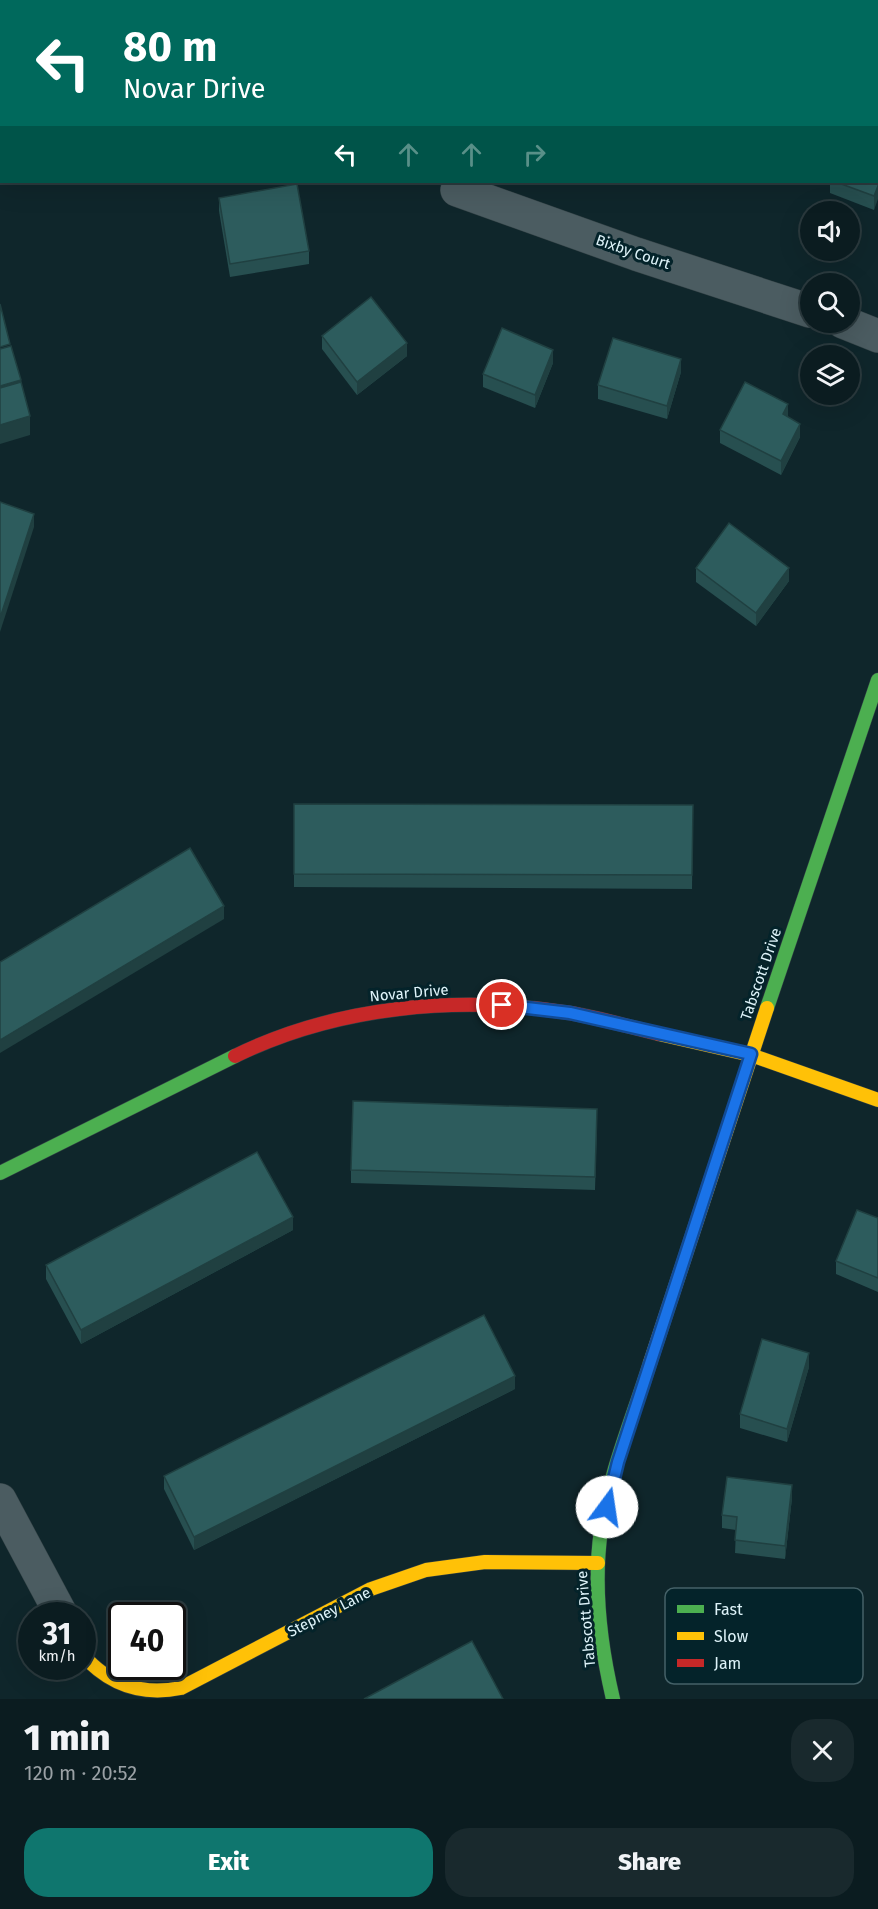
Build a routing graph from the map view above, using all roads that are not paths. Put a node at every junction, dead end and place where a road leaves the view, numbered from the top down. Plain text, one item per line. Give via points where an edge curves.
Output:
1 (457, 190) dead end
2 (800, 308) edge
3 (860, 329) edge
4 (878, 336) edge
5 (878, 680) edge
6 (751, 1054) junction
7 (878, 1100) edge
8 (0, 1173) edge
9 (0, 1500) edge
10 (598, 1563) junction
11 (55, 1602) edge
12 (96, 1670) edge
13 (613, 1699) edge

1 - 2 street, Bixby Court
3 - 4 street
5 - 6 street, Tabscott Drive
6 - 7 street, Novar Drive
6 - 8 street, Novar Drive via 547,1010 479,1005 387,1010 322,1024 258,1045
6 - 10 street, Tabscott Drive via 618,1462 601,1529
9 - 11 street
10 - 12 street, Stepney Lane via 485,1562 426,1570 371,1589 167,1692 141,1692 117,1684
10 - 13 street, Tabscott Drive via 599,1614

